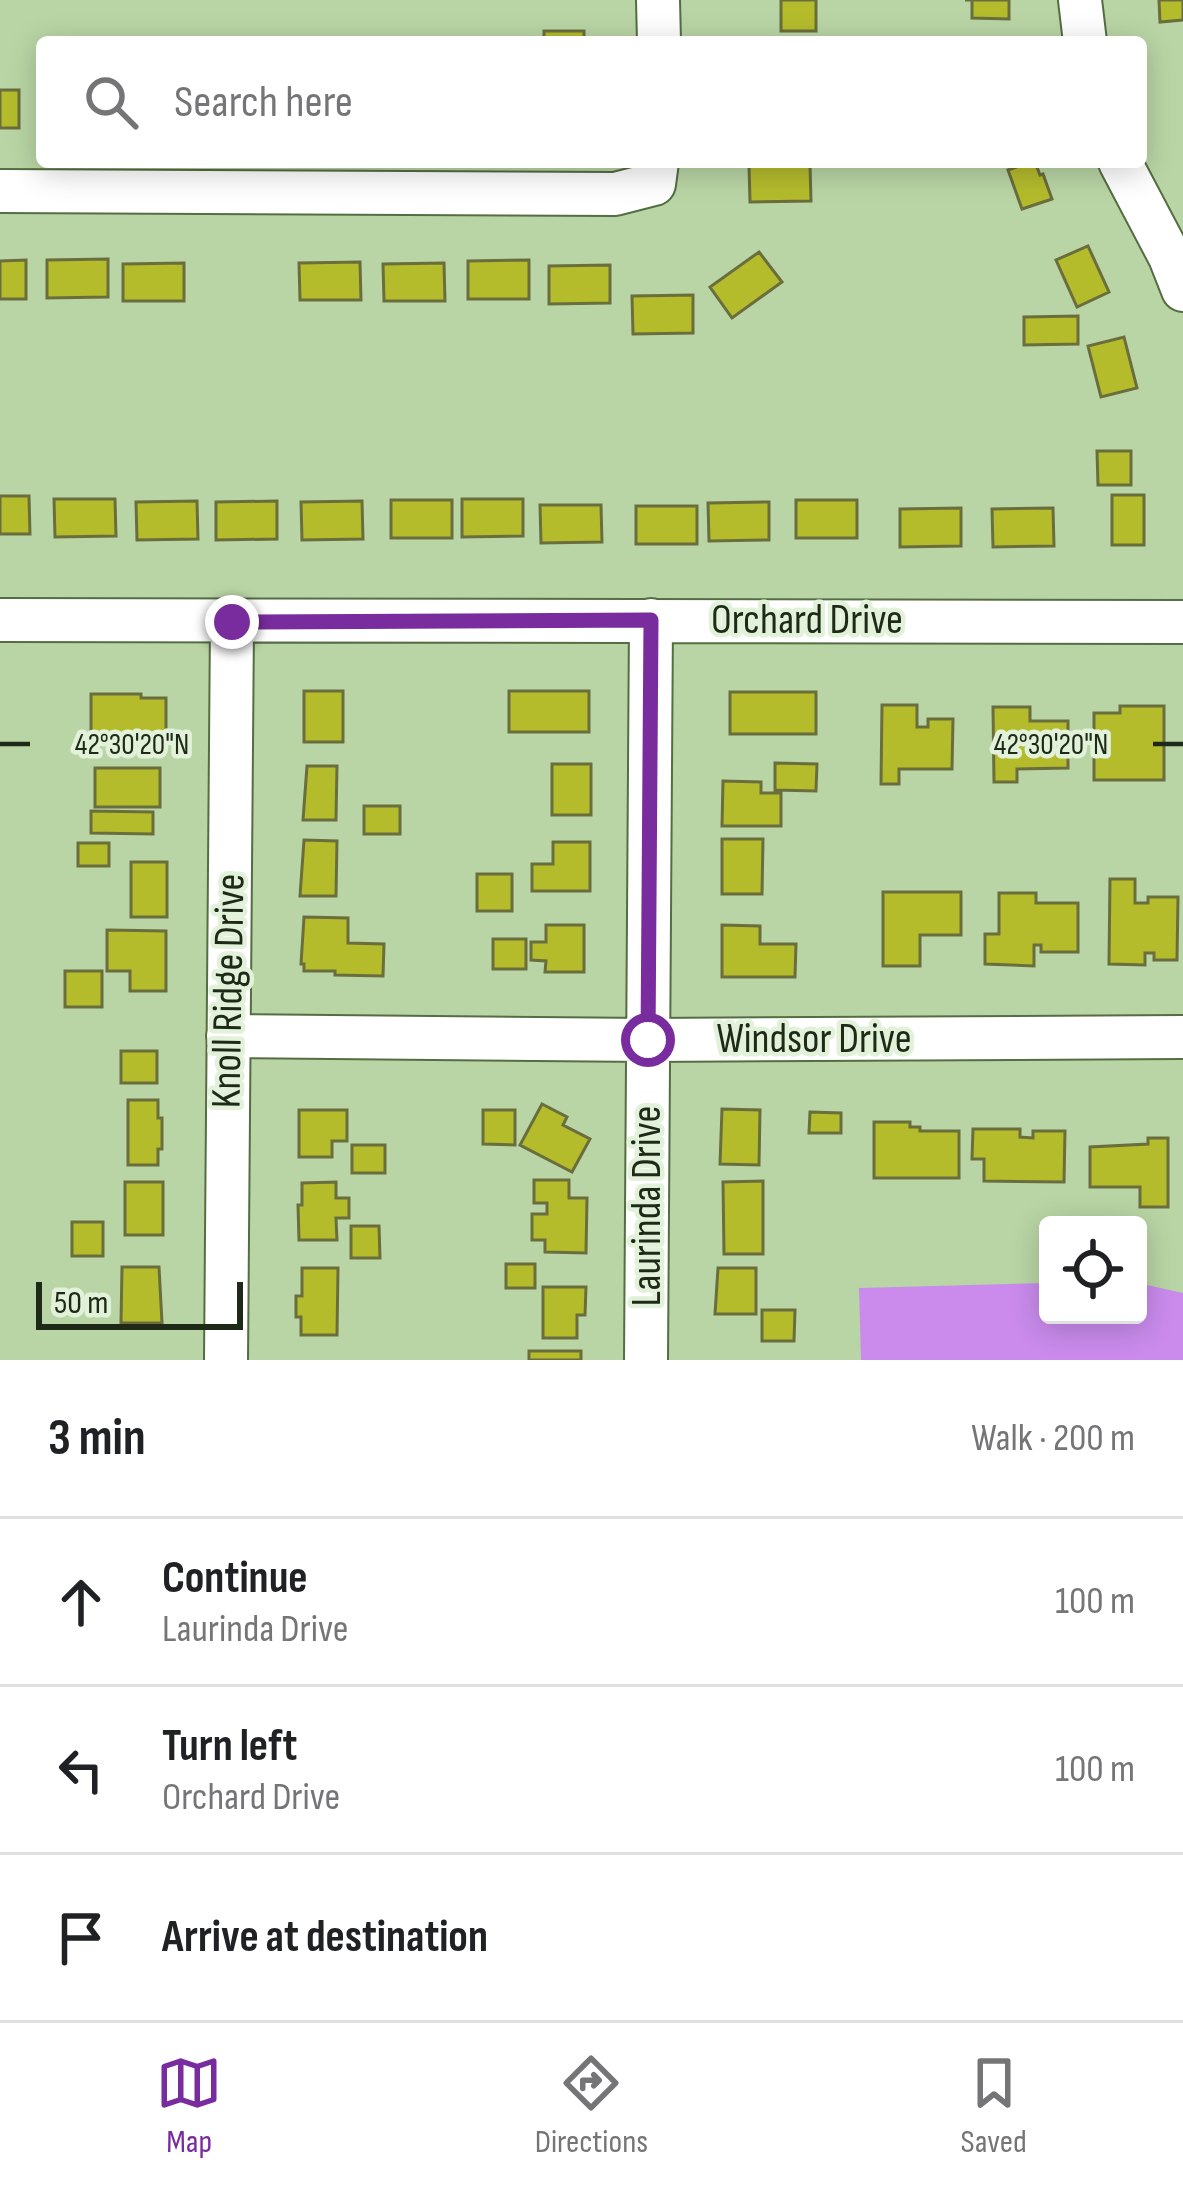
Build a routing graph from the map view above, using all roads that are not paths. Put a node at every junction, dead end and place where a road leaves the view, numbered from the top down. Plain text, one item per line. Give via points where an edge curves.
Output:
1 (658, 0) edge
2 (1080, 0) edge
3 (658, 36) edge
4 (1084, 36) edge
5 (656, 168) edge
6 (1123, 168) edge
7 (0, 191) edge
8 (1183, 290) edge
9 (0, 620) edge
10 (651, 620) junction
11 (232, 622) junction
12 (1183, 622) edge
13 (228, 1036) junction
14 (1183, 1037) edge
15 (648, 1040) junction
16 (226, 1360) edge
17 (646, 1360) edge

1 - 3 street
2 - 4 street
5 - 7 street via 654,184 616,194
6 - 8 street
9 - 11 street, Orchard Drive
10 - 11 street, Orchard Drive
10 - 12 street, Orchard Drive
10 - 15 street, Laurinda Drive
11 - 13 street, Knoll Ridge Drive
13 - 15 street, Windsor Drive
13 - 16 street, Knoll Ridge Drive
14 - 15 street, Windsor Drive
15 - 17 street, Laurinda Drive

